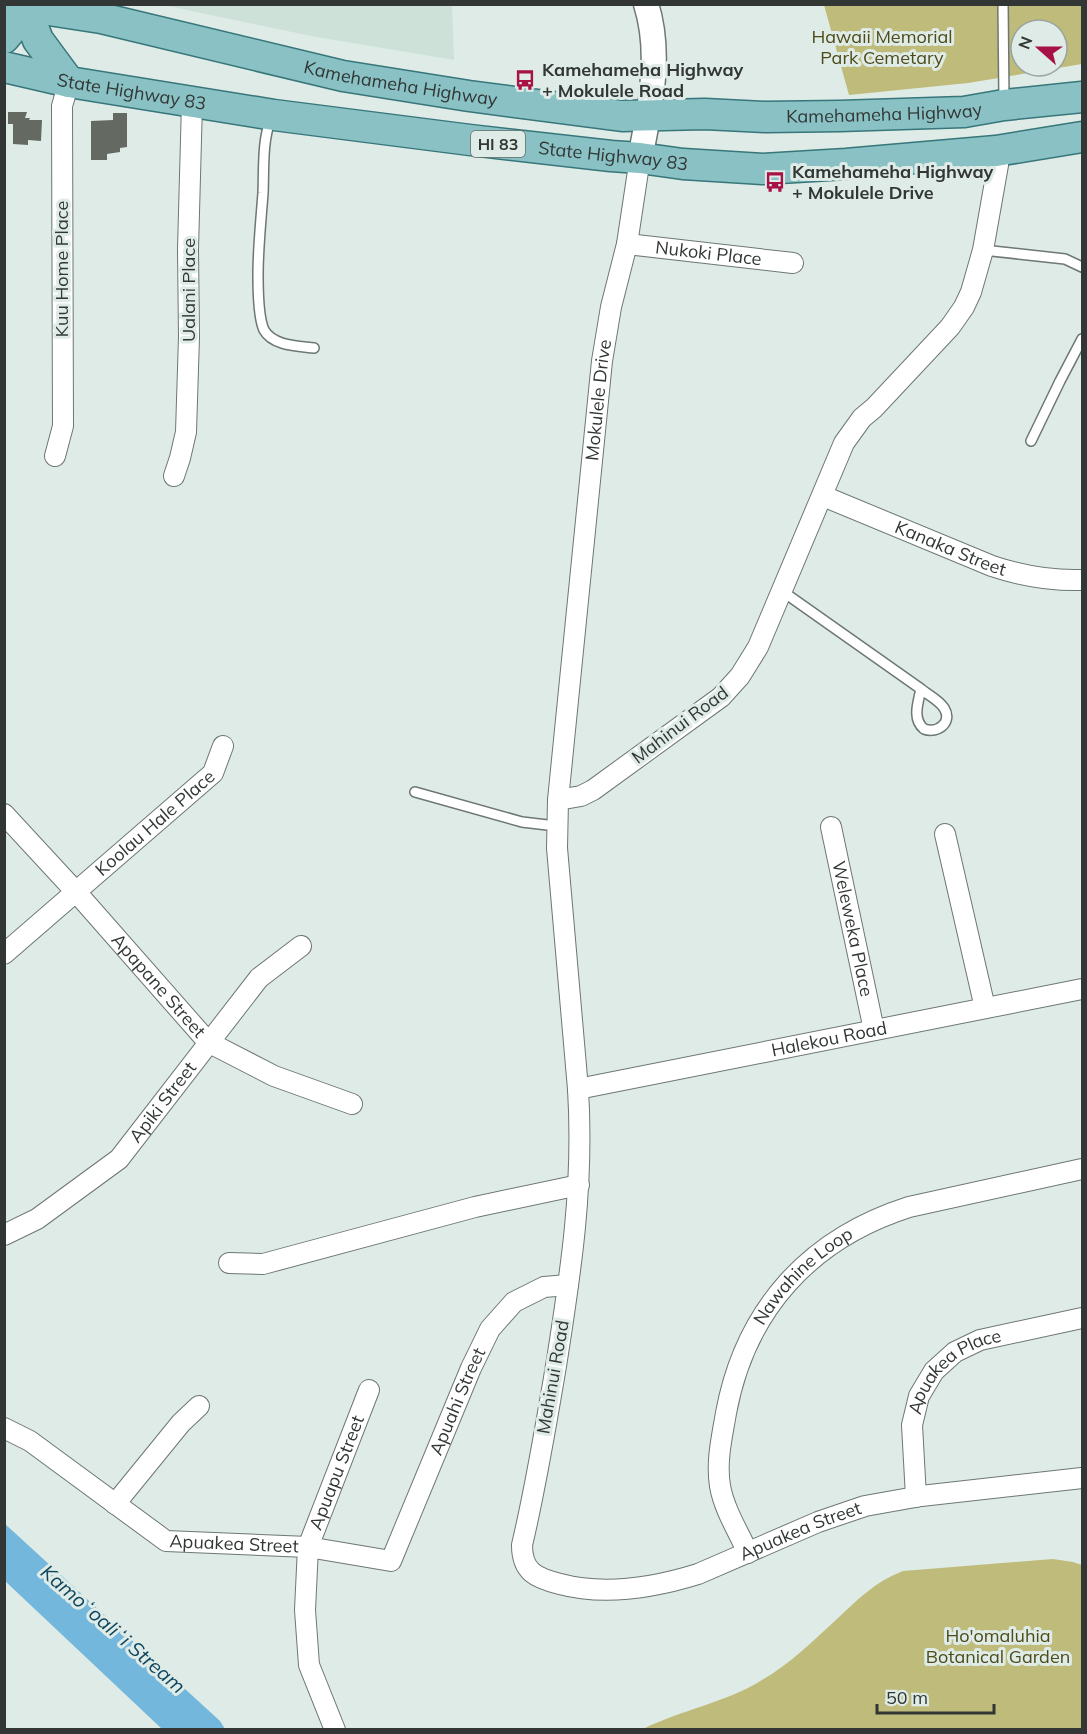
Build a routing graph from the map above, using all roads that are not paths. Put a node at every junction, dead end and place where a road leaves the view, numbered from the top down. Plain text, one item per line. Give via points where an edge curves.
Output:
1 (646, 4) edge
2 (1003, 4) edge
3 (17, 5) edge
4 (4, 38) edge
5 (4, 67) edge
6 (69, 82) junction
7 (1083, 97) edge
8 (192, 103) junction
9 (1004, 105) junction
10 (274, 115) junction
11 (648, 116) junction
12 (1083, 137) edge
13 (996, 151) junction
14 (640, 158) junction
15 (627, 244) junction
16 (983, 250) junction
17 (793, 263) dead end
18 (1083, 267) edge
19 (1083, 339) edge
20 (314, 348) dead end
21 (1031, 441) dead end
22 (55, 456) dead end
23 (174, 476) dead end
24 (823, 496) junction
25 (1083, 580) edge
26 (782, 591) junction
27 (921, 689) dead end
28 (223, 746) dead end
29 (416, 792) dead end
30 (558, 800) junction
31 (4, 814) edge
32 (556, 826) junction
33 (831, 827) dead end
34 (945, 834) dead end
35 (77, 893) junction
36 (301, 946) dead end
37 (4, 954) edge
38 (1083, 989) edge
39 (985, 1008) junction
40 (874, 1030) junction
41 (208, 1042) junction
42 (578, 1089) junction
43 (352, 1104) dead end
44 (1083, 1169) edge
45 (579, 1185) junction
46 (4, 1235) edge
47 (229, 1263) dead end
48 (568, 1285) junction
49 (1083, 1317) edge
50 (369, 1390) dead end
51 (199, 1406) dead end
52 (4, 1428) edge
53 (1083, 1478) edge
54 (916, 1497) junction
55 (115, 1503) junction
56 (308, 1547) junction
57 (748, 1553) junction
58 (391, 1561) joint
59 (527, 1567) joint
60 (335, 1730) edge

1 - 11 street, Mokulele Drive via 653,47
2 - 9 lane
3 - 4 main road via 15,25
3 - 6 main road
3 - 11 main road, Kamehameha Highway via 101,18 342,76 622,116
5 - 6 main road, State Highway 83 / HI 83
6 - 8 main road, State Highway 83 / HI 83
6 - 22 street, Kuu Home Place via 62,106 63,426
7 - 9 main road, Kamehameha Highway
8 - 10 main road, State Highway 83 / HI 83
8 - 23 street, Ualani Place via 186,432
9 - 11 main road, Kamehameha Highway via 964,112 851,116
9 - 13 main road
10 - 14 main road, State Highway 83 / HI 83
10 - 20 lane via 266,147 258,274 260,312 264,331 277,341
11 - 14 street, Mokulele Drive
12 - 13 main road, State Highway 83 / HI 83
13 - 14 main road, State Highway 83 / HI 83 via 763,169
13 - 16 street, Mahinui Road via 998,165
14 - 15 street, Mokulele Drive
15 - 17 street, Nukoki Place
15 - 30 street, Mokulele Drive via 607,328 599,384
16 - 18 lane via 1065,259
16 - 24 street, Mahinui Road via 971,292 958,317 852,431
19 - 21 lane
24 - 25 street, Kanaka Street via 1009,572 1045,579
24 - 26 street, Mahinui Road
26 - 27 lane
26 - 30 street, Mahinui Road via 750,662 721,697 593,790
28 - 35 street, Koolau Hale Place via 213,773
29 - 32 lane via 522,822
30 - 32 street, Mahinui Road
31 - 35 street, Apapane Street
32 - 42 street, Mahinui Road
33 - 40 street, Weleweka Place
34 - 39 street
35 - 37 street, Koolau Hale Place
35 - 41 street, Apapane Street
36 - 41 street, Apiki Street via 259,978
38 - 39 street, Halekou Road
39 - 40 street, Halekou Road
40 - 42 street, Halekou Road
41 - 43 street, Apapane Street via 274,1076
41 - 46 street, Apiki Street via 119,1159 37,1219
42 - 45 street, Mahinui Road
44 - 57 street, Nawahine Loop via 889,1213 833,1242 786,1284 760,1318 741,1356 720,1448 722,1496
45 - 47 street via 475,1207 263,1264
45 - 48 street, Mahinui Road
48 - 58 street, Apuahi Street via 544,1287 514,1302 490,1329
48 - 59 street, Mahinui Road via 522,1545
49 - 54 street, Apuakea Place via 980,1340 955,1352 934,1371 919,1396 912,1425
50 - 56 street, Apuapu Street
51 - 55 street
52 - 55 street, Apuakea Street via 30,1441
53 - 54 street, Apuakea Street
54 - 57 street, Apuakea Street via 842,1513
55 - 56 street, Apuakea Street via 166,1541
56 - 58 street, Apuakea Street
56 - 60 street, Apuapu Street via 305,1610 309,1665
57 - 59 street, Apuakea Street via 677,1581 613,1590 562,1585 536,1576

